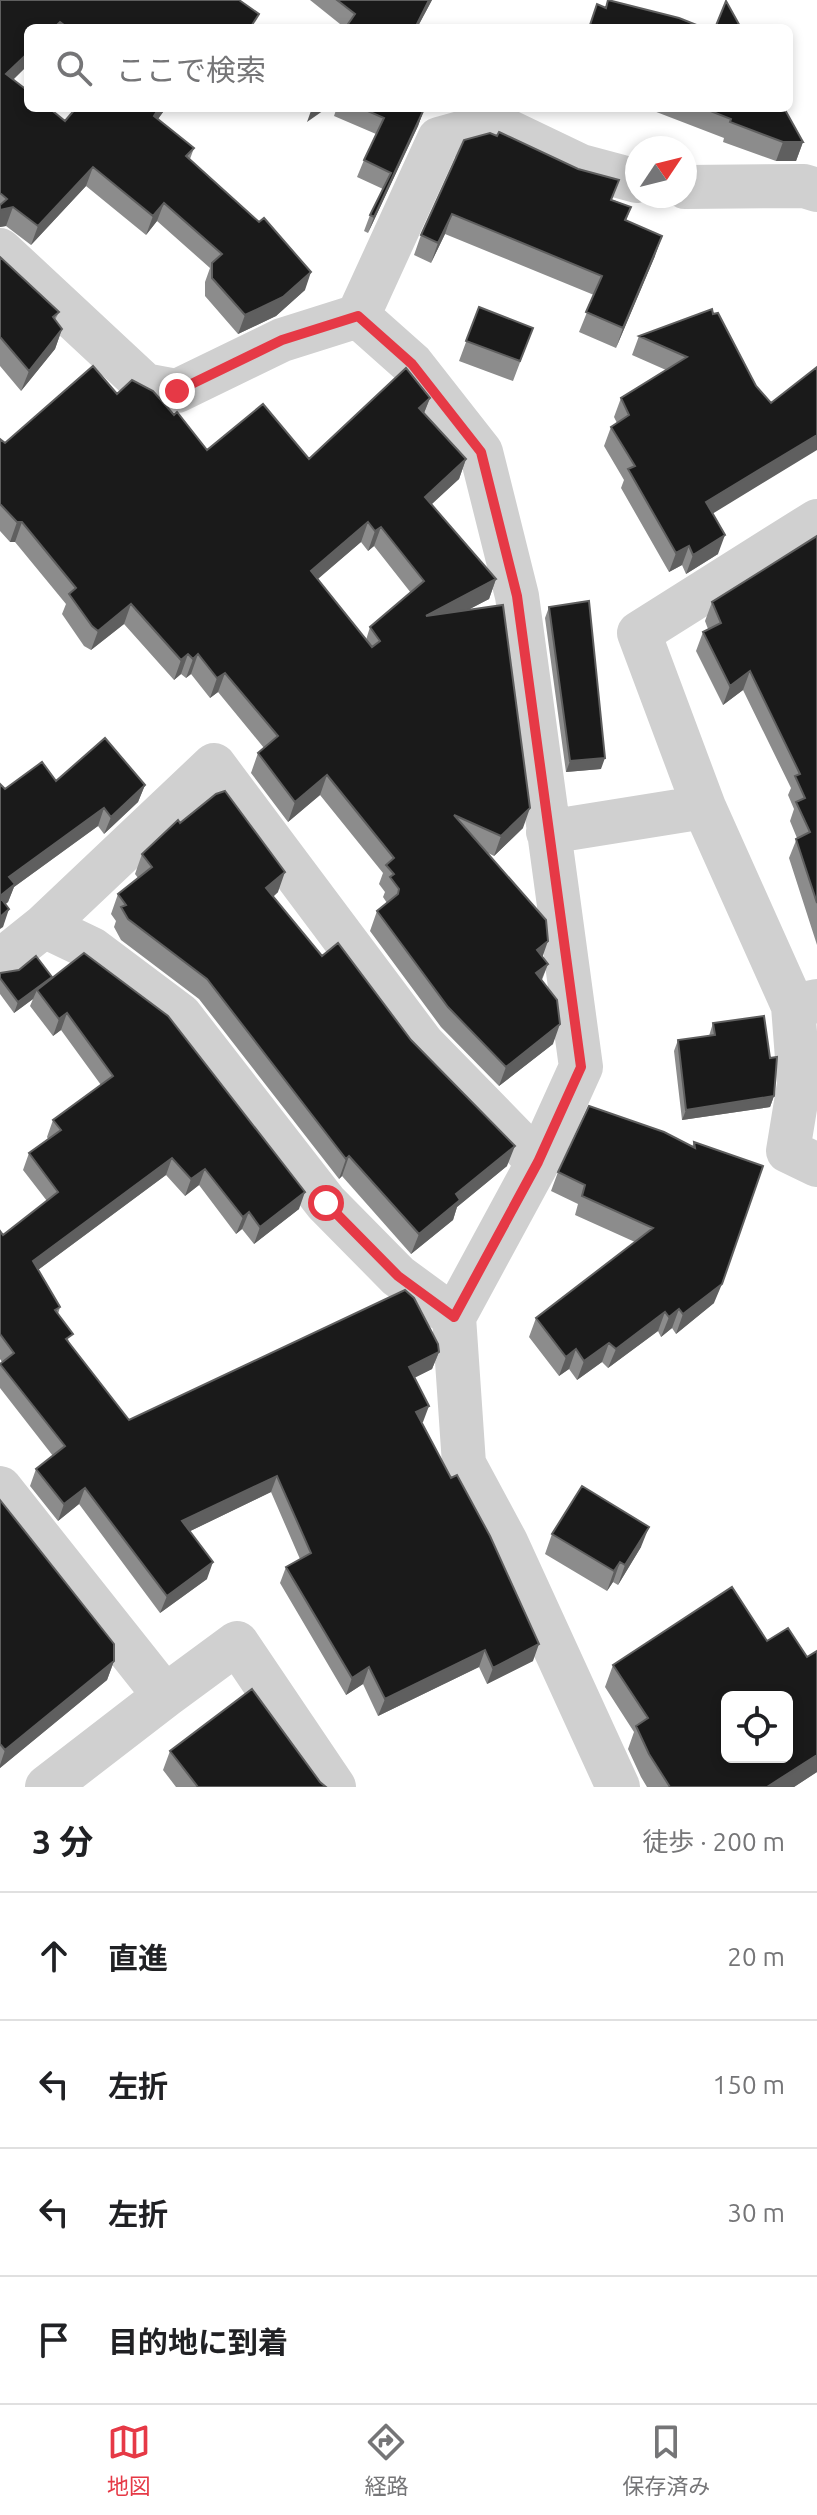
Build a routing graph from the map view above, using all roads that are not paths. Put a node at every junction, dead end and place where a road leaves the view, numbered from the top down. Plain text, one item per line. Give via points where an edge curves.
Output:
1 (625, 178) edge
2 (697, 187) edge
3 (817, 190) edge
4 (0, 250) edge
5 (358, 316) junction
6 (817, 521) edge
7 (704, 807) junction
8 (548, 832) junction
9 (44, 926) junction
10 (0, 961) edge
11 (805, 1004) edge
12 (538, 1162) junction
13 (817, 1165) edge
14 (454, 1317) junction
15 (0, 1488) edge
16 (165, 1696) junction
17 (47, 1787) edge
18 (334, 1787) edge
19 (618, 1787) edge

1 - 5 street via 581,166 493,124 439,139
2 - 3 street
4 - 5 street via 145,385 166,389 177,391 282,340
5 - 8 street via 412,364 481,452 517,596
6 - 7 street via 639,633
7 - 8 street
7 - 11 street
8 - 12 street via 581,1067
9 - 10 street
9 - 12 street via 214,765 422,1043
9 - 14 street via 92,949 180,1015 326,1203 398,1276
11 - 13 street via 788,1151
12 - 14 street
14 - 19 street via 464,1464 506,1542
15 - 16 street
16 - 17 street
16 - 18 street via 237,1643

